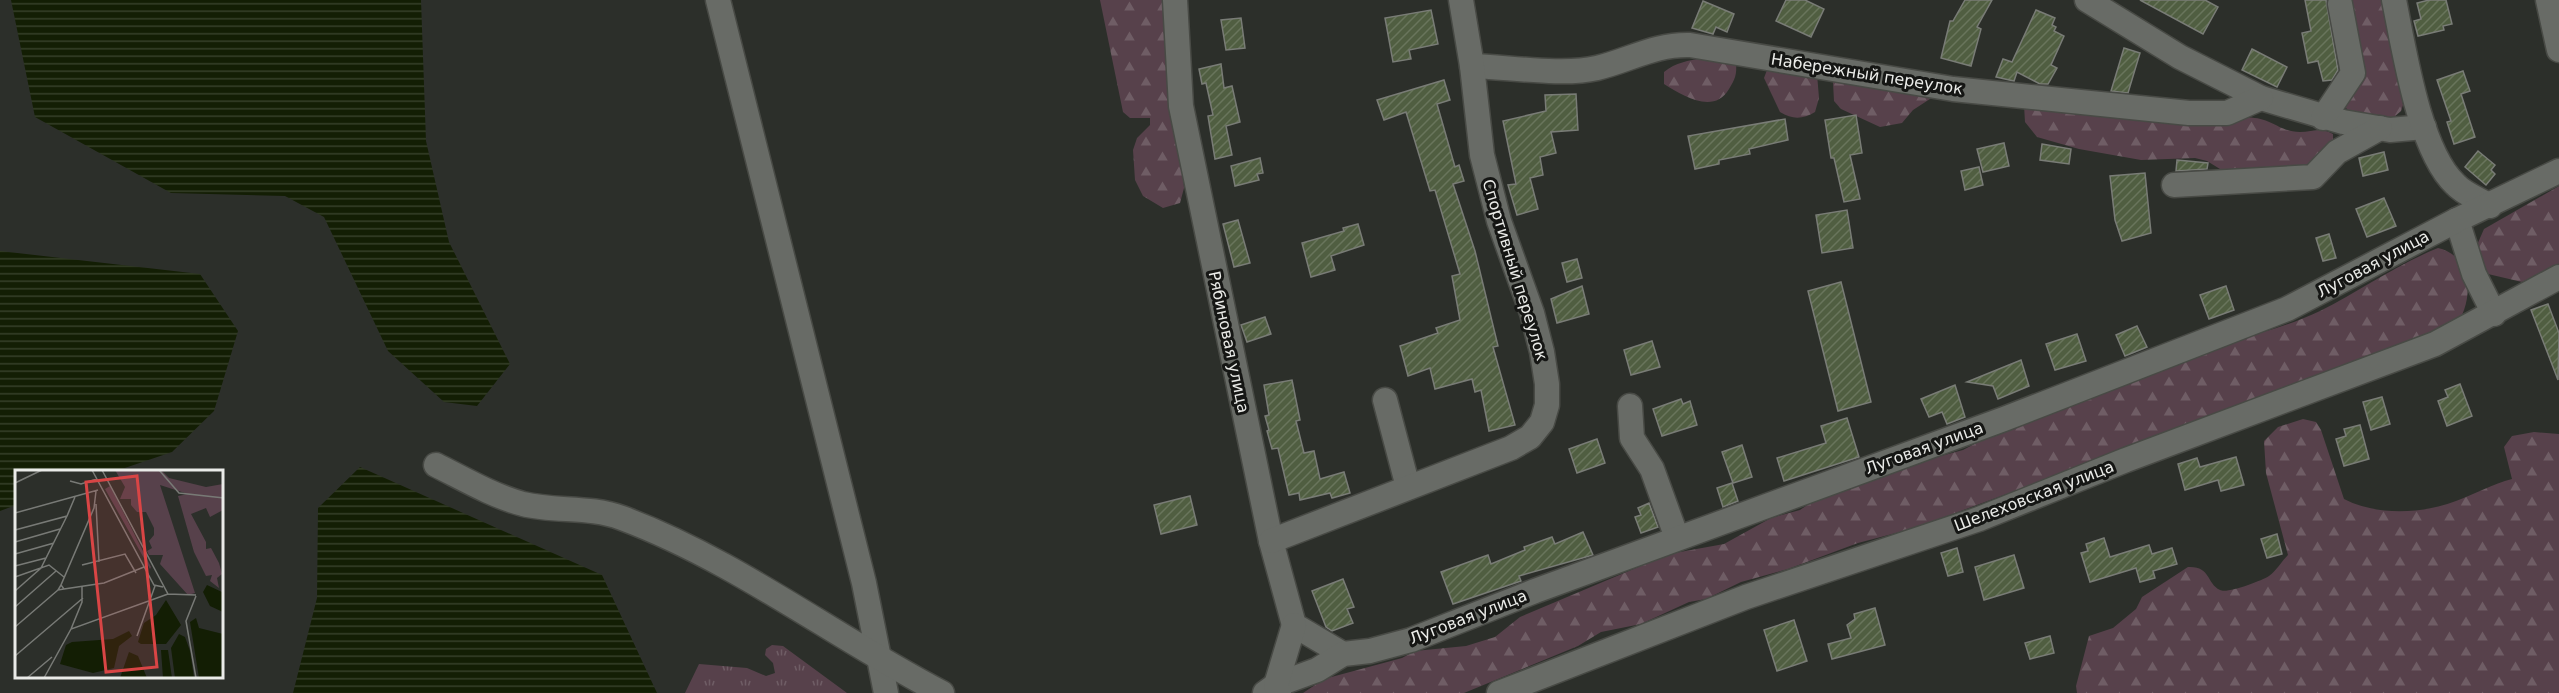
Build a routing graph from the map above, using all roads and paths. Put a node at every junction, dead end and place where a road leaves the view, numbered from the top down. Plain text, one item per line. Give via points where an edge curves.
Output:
1 (718, 0) edge
2 (1175, 0) edge
3 (1461, 0) edge
4 (2087, 0) edge
5 (2394, 0) edge
6 (2548, 0) edge
7 (2340, 4) dead end
8 (2559, 50) edge
9 (1473, 66) junction
10 (2261, 98) junction
11 (2323, 118) junction
12 (2424, 127) junction
13 (2380, 128) junction
14 (2559, 171) edge
15 (2313, 177) junction
16 (2339, 179) dead end
17 (2174, 185) dead end
18 (2490, 206) junction
19 (2457, 220) junction
20 (2559, 277) edge
21 (2494, 314) junction
22 (1385, 400) dead end
23 (1630, 406) dead end
24 (436, 465) dead end
25 (1408, 487) junction
26 (1677, 538) junction
27 (1271, 541) junction
28 (1294, 625) junction
29 (1343, 654) junction
30 (879, 660) junction
31 (1274, 690) edge
32 (886, 693) edge
33 (942, 693) edge
34 (1499, 693) edge

1 - 30 street via 864,583
2 - 27 street, Рябиновая улица via 1181,106
3 - 9 street, Спортивный переулок
4 - 10 street via 2180,57
5 - 12 street
6 - 8 street
7 - 11 street via 2353,74
9 - 10 street, Набережный переулок via 1579,71 1660,47 1690,45 1953,89 2189,113 2227,113
9 - 25 street, Спортивный переулок via 1482,155 1542,352 1547,405 1537,429 1521,443
10 - 11 street
11 - 13 street
12 - 13 street
12 - 18 street via 2455,185
13 - 15 street via 2337,152
14 - 18 street, Луговая улица
15 - 16 street
15 - 17 street
18 - 19 street, Луговая улица
19 - 21 street via 2474,274
19 - 26 street, Луговая улица via 2286,309 2004,419
20 - 21 street, Шелеховская улица
21 - 34 street, Шелеховская улица via 2435,344 1979,519 1746,597
22 - 25 street
23 - 26 street via 1632,438 1652,469
24 - 30 street via 523,504 597,512 632,522 743,576
25 - 27 street, Спортивный переулок
26 - 29 street, Луговая улица via 1411,640
27 - 28 street, Рябиновая улица
28 - 29 street
28 - 31 street
29 - 31 street
30 - 32 street
30 - 33 street

